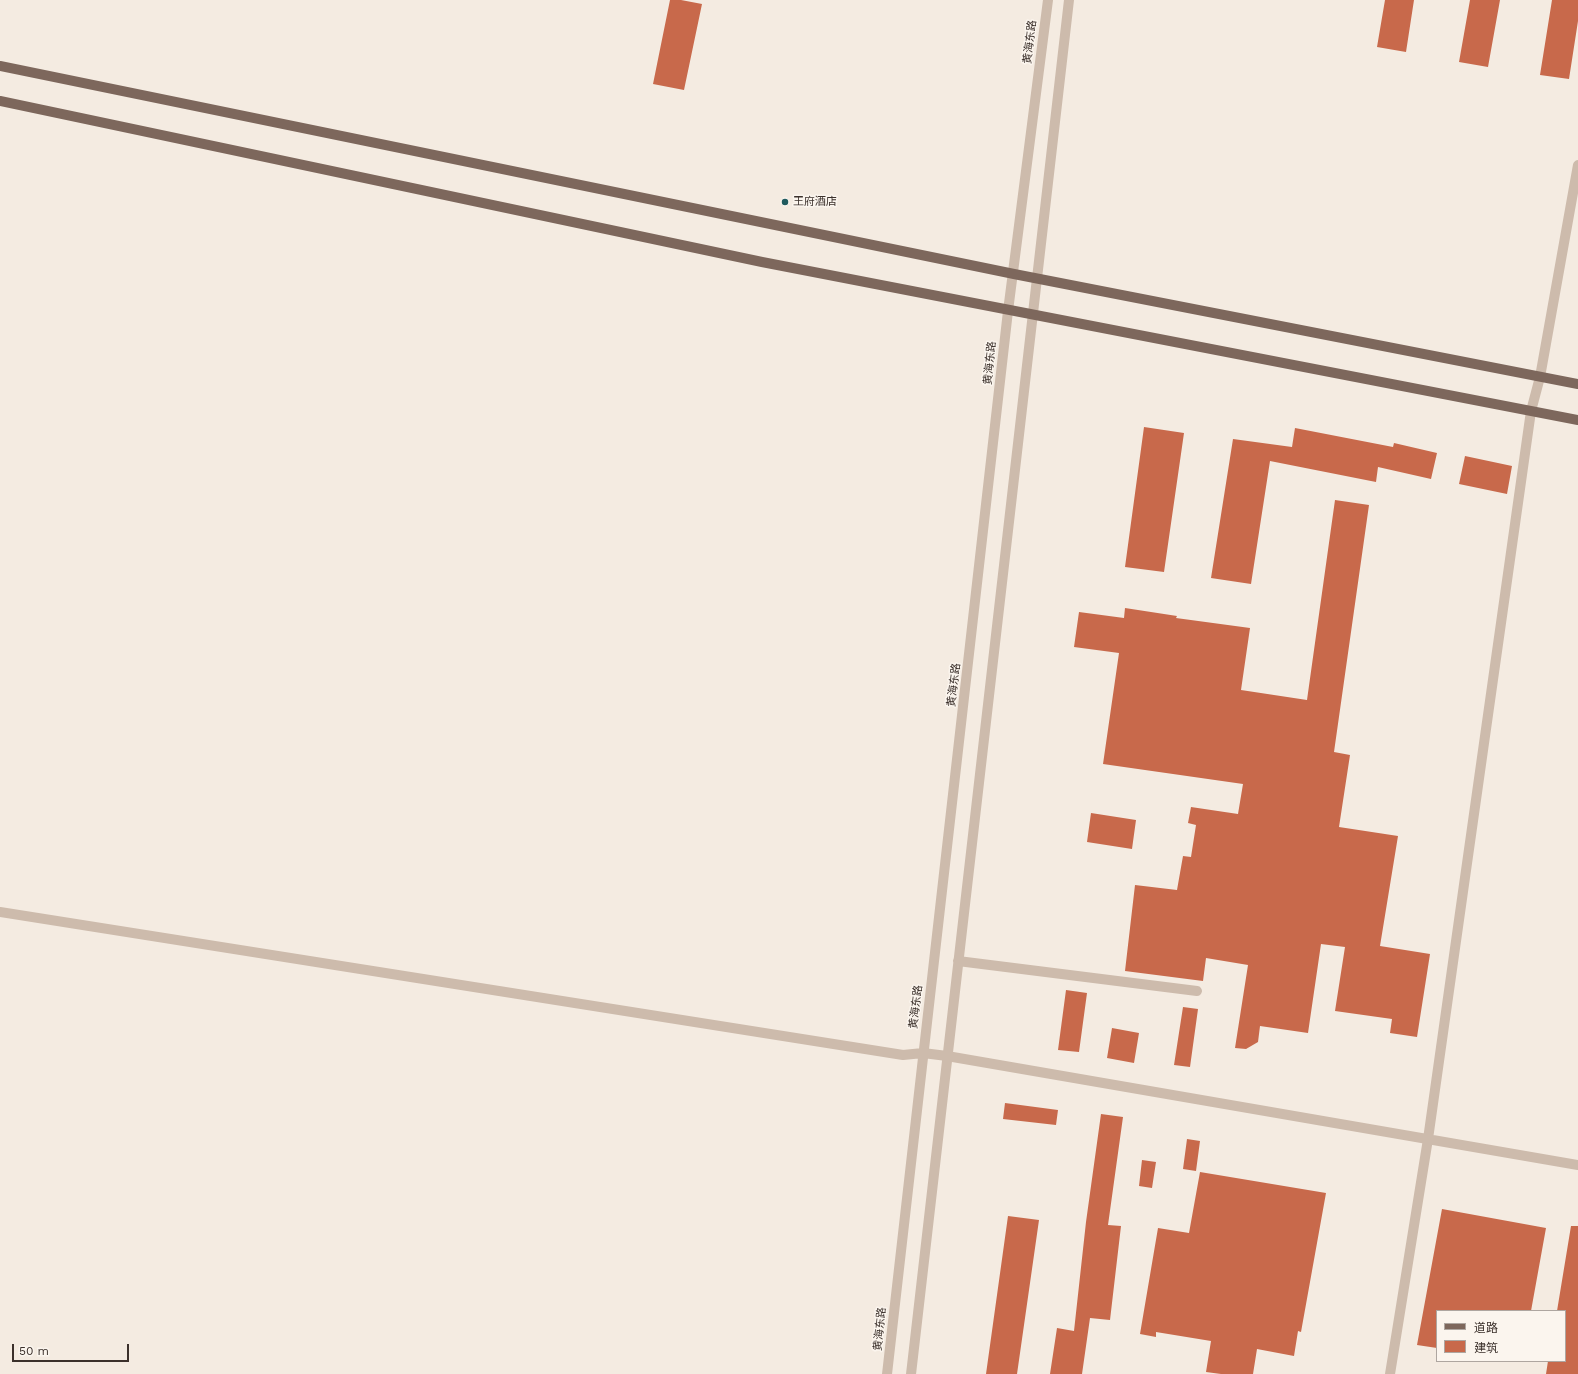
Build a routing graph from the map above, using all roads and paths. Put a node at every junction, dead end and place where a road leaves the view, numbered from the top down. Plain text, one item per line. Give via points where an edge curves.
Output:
1 (1048, 0) edge
2 (1069, 0) edge
3 (0, 66) edge
4 (0, 101) edge
5 (1578, 165) edge
6 (1014, 274) junction
7 (1037, 279) junction
8 (1008, 311) junction
9 (1032, 315) junction
10 (1540, 377) junction
11 (1578, 384) edge
12 (1531, 411) junction
13 (1578, 420) edge
14 (0, 912) edge
15 (958, 961) junction
16 (1197, 991) dead end
17 (923, 1053) junction
18 (947, 1056) junction
19 (1428, 1139) junction
20 (1578, 1165) edge
21 (887, 1374) edge
22 (910, 1374) edge
23 (1390, 1374) edge

1 - 6 street, 黄海东路
2 - 7 street
3 - 6 main road
4 - 8 main road
5 - 10 street
6 - 7 main road
6 - 8 street, 黄海东路
7 - 9 street
7 - 10 main road
8 - 9 main road
8 - 17 street, 黄海东路
9 - 12 main road
9 - 15 street
10 - 11 main road
10 - 12 street
12 - 13 main road
12 - 19 street
14 - 17 street via 903,1055
15 - 16 street
15 - 18 street
17 - 18 street
17 - 21 street, 黄海东路
18 - 19 street
18 - 22 street
19 - 20 street
19 - 23 street

